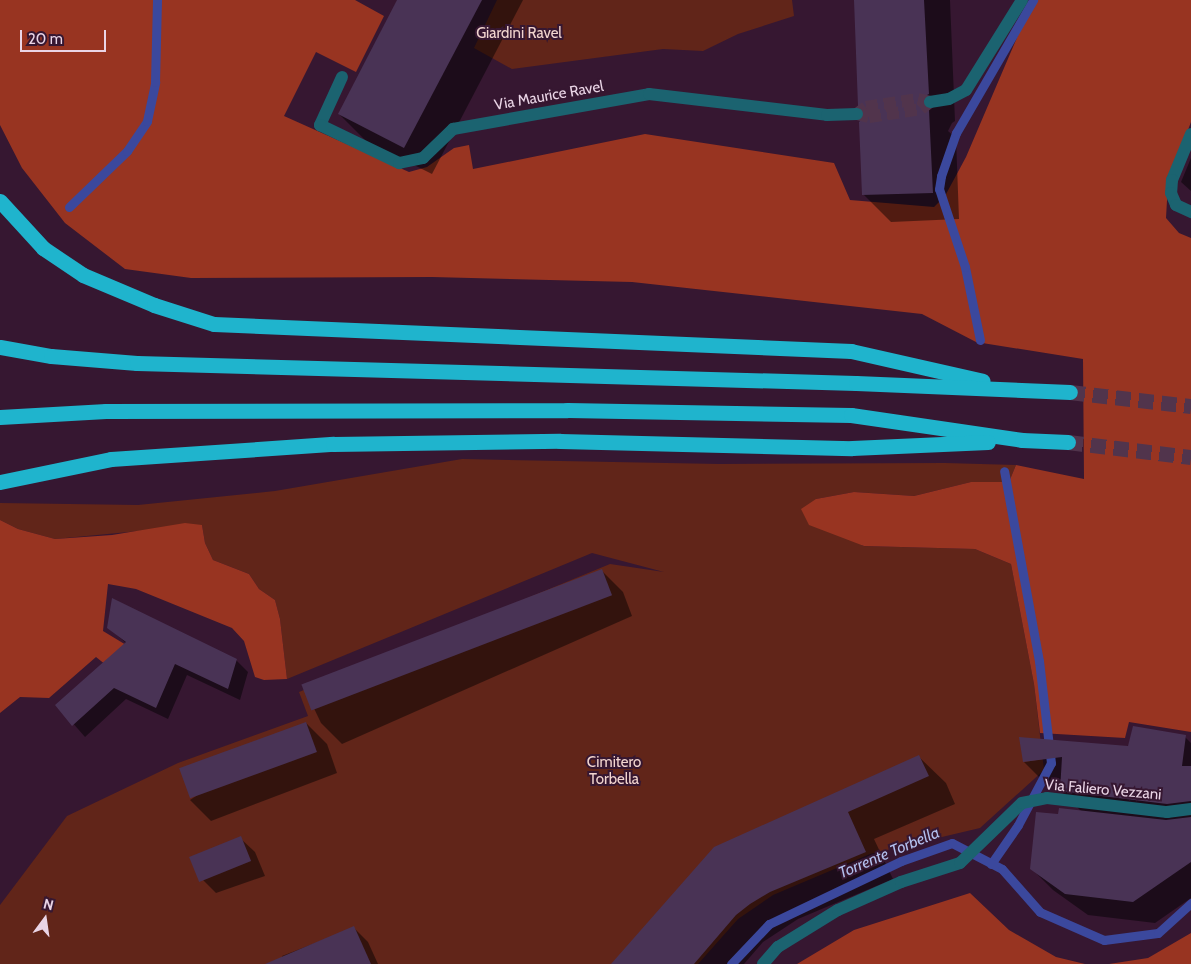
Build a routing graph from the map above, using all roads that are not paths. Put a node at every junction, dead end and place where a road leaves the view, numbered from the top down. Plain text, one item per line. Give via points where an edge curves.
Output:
1 (1022, 0) edge
2 (342, 77) dead end
3 (930, 102) dead end
4 (857, 114) tunnel mouth
5 (1191, 134) edge
6 (0, 201) edge
7 (1191, 212) edge
8 (0, 347) edge
9 (1022, 389) junction
10 (1070, 392) tunnel mouth
11 (0, 417) edge
12 (1022, 440) junction
13 (1068, 442) tunnel mouth
14 (0, 482) edge
15 (1191, 809) edge
16 (763, 964) edge

1 - 3 street via 966,90 949,99
2 - 4 street, Via Maurice Ravel via 320,125 399,163 423,158 453,129 649,94 827,116
5 - 7 street via 1172,180 1171,193 1176,205
6 - 9 highway via 43,248 83,275 214,324 851,351
8 - 9 highway via 51,356 137,363
9 - 10 highway
11 - 12 highway via 146,411 567,410 841,415
12 - 13 highway
12 - 14 highway via 852,448 560,441 333,444 111,459
15 - 16 street, Via Faliero Vezzani via 1167,812 1047,798 1022,803 960,863 901,882 838,910 778,947

